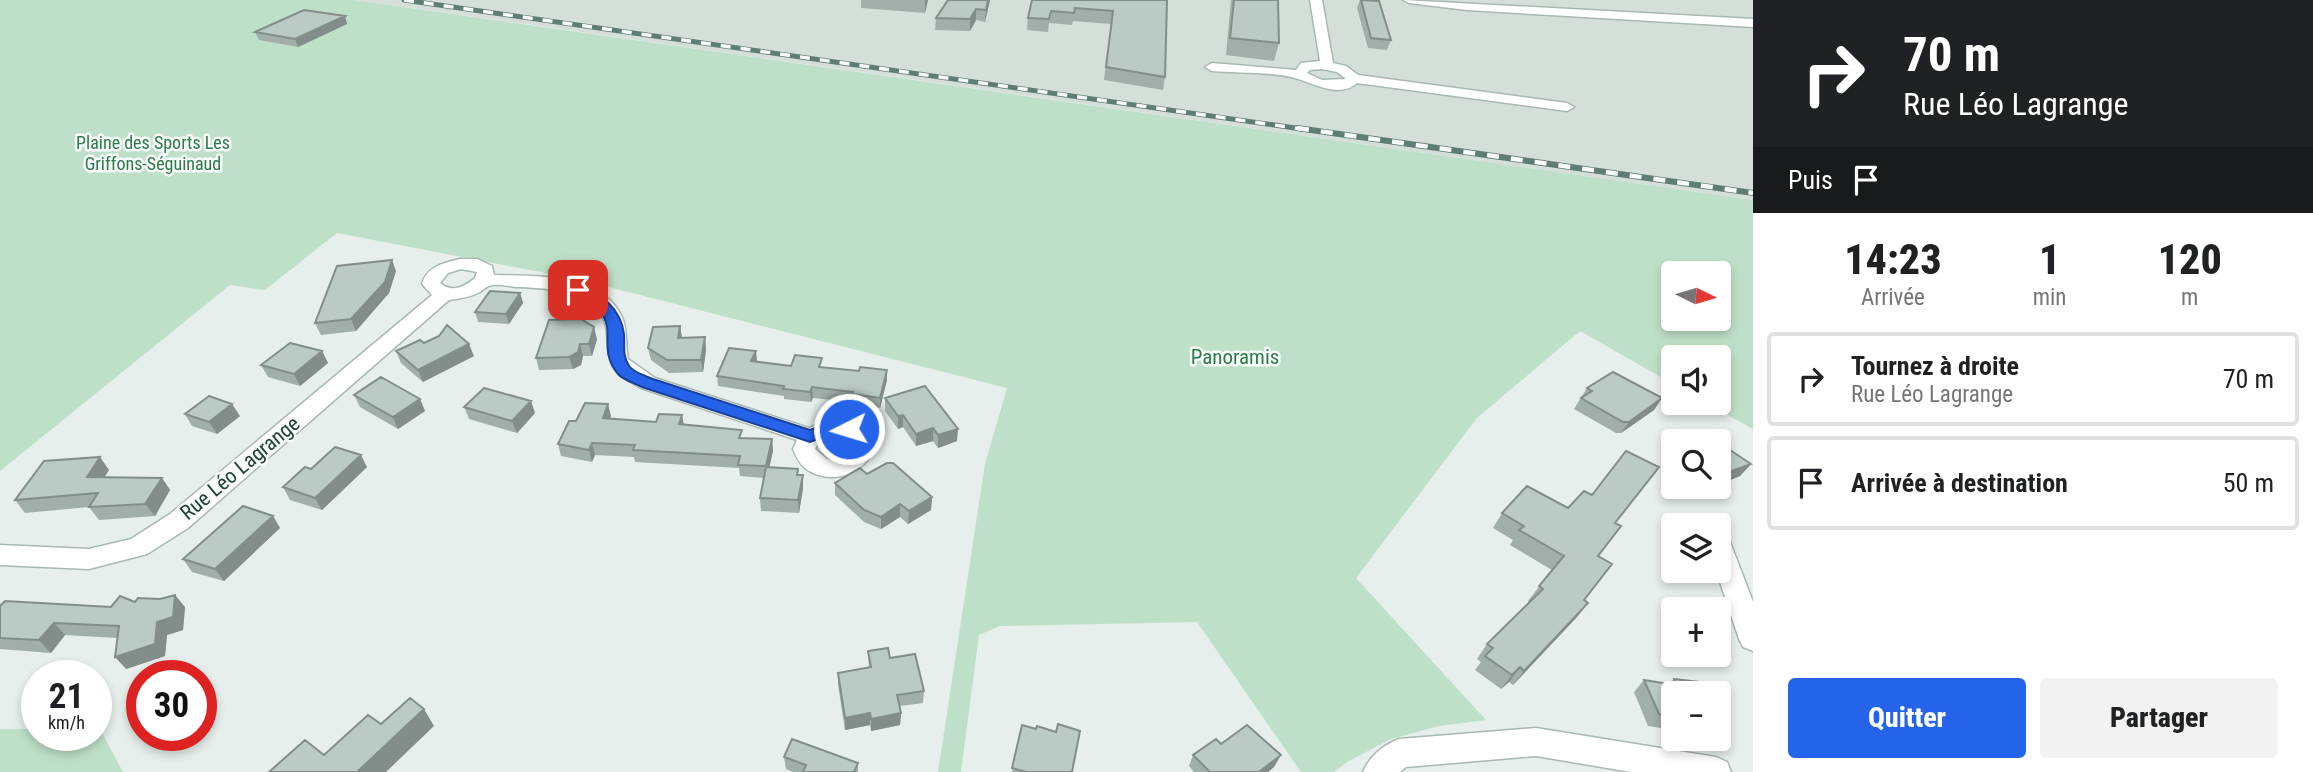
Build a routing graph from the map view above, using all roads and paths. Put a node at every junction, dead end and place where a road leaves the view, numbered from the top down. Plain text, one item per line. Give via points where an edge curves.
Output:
1 (1316, 0) edge
2 (1409, 0) edge
3 (1753, 23) edge
4 (1322, 65) junction
5 (1212, 67) dead end
6 (1299, 74) junction
7 (1354, 79) junction
8 (1567, 107) dead end
9 (484, 280) junction
10 (444, 293) junction
11 (810, 436) dead end
12 (0, 555) edge
13 (1731, 578) edge
14 (1753, 639) edge
15 (1378, 772) edge
16 (1716, 772) edge

1 - 4 street via 1327,63
2 - 3 street
4 - 6 street via 1306,66
4 - 7 street via 1341,69
5 - 6 street
6 - 7 street via 1324,86 1347,85
7 - 8 street
9 - 10 street via 472,289
9 - 10 street via 483,267 469,263 451,266 436,274 431,284
9 - 11 street via 578,290 598,300 611,314 615,353 624,372
10 - 12 street, Rue Léo Lagrange via 179,521 138,547 89,559
13 - 14 street
15 - 16 street via 1399,752 1536,742

